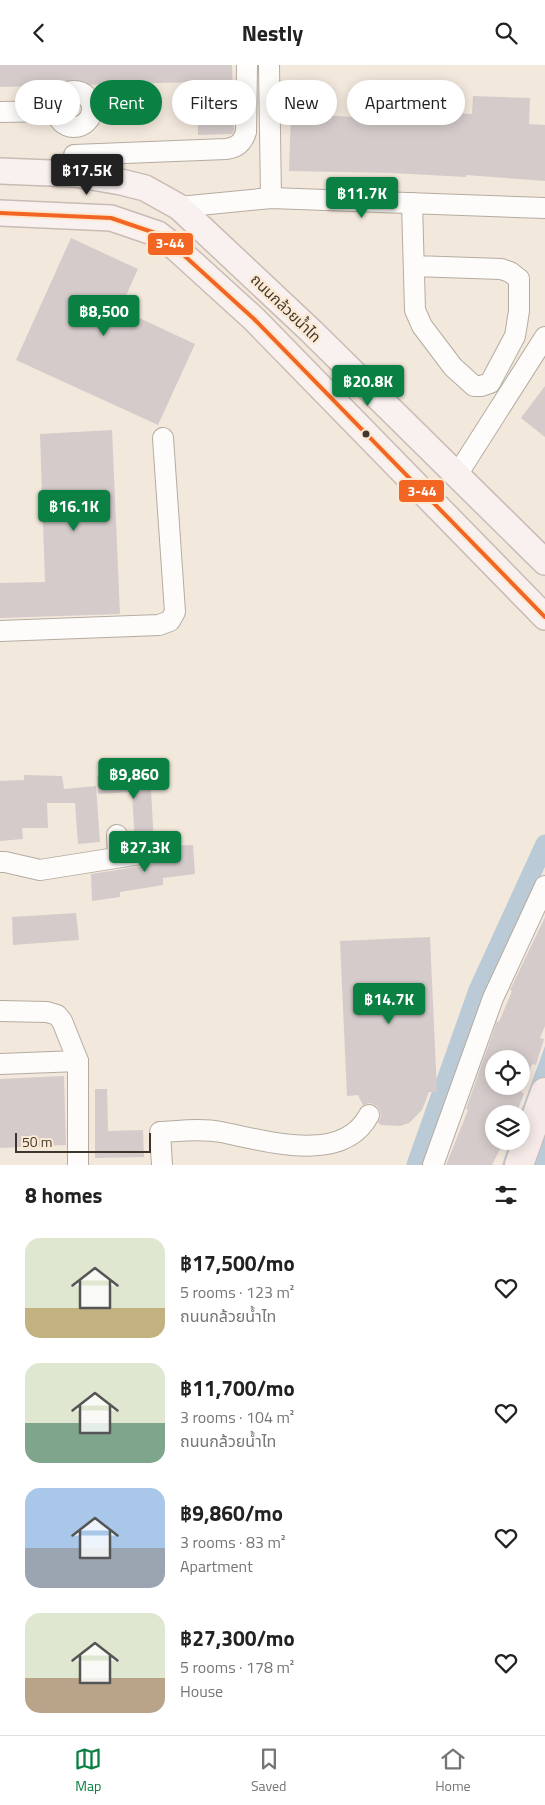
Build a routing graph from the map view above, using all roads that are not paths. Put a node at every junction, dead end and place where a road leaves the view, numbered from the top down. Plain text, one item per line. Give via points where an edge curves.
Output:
1 (247, 65) edge
2 (269, 65) edge
3 (80, 93) edge
4 (0, 112) edge
5 (15, 112) edge
6 (65, 125) edge
7 (73, 128) junction
8 (75, 164) junction
9 (0, 171) edge
10 (271, 199) junction
11 (412, 203) junction
12 (179, 207) junction
13 (545, 208) edge
14 (0, 213) edge
15 (158, 234) junction
16 (414, 266) junction
17 (545, 337) edge
18 (163, 438) dead end
19 (456, 475) junction
20 (545, 562) edge
21 (545, 617) edge
22 (0, 631) edge
23 (117, 835) dead end
24 (147, 853) dead end
25 (118, 857) junction
26 (0, 862) edge
27 (545, 886) edge
28 (0, 1011) edge
29 (78, 1061) junction
30 (0, 1064) edge
31 (545, 1092) edge
32 (369, 1115) dead end
33 (78, 1165) edge
34 (162, 1165) edge
35 (433, 1165) edge
36 (519, 1165) edge

1 - 8 street via 246,132 234,147
2 - 10 street
3 - 7 street via 86,96 92,107 89,119
4 - 5 street
6 - 7 street
7 - 8 street
8 - 9 main road, ถนนกล้วยน้ำไท
8 - 12 main road, ถนนกล้วยน้ำไท via 145,188
10 - 11 street
10 - 12 street
11 - 13 street
11 - 16 street
12 - 15 main road
12 - 19 main road, ถนนกล้วยน้ำไท via 312,331
14 - 15 main road, ถนนกล้วยน้ำไท via 111,218
15 - 21 main road, ถนนกล้วยน้ำไท via 254,319
16 - 16 street via 415,310 422,325 453,367 474,386 490,383 515,336 519,279 501,269
17 - 19 street
18 - 22 street via 175,612 170,621 159,625
19 - 20 main road, ถนนกล้วยน้ำไท
23 - 25 street
24 - 25 street
25 - 26 street via 40,870
27 - 35 street via 493,998
28 - 29 street via 57,1015
29 - 30 street
29 - 33 street
31 - 36 highway
32 - 34 street via 362,1130 350,1141 311,1150 282,1148 212,1131 160,1132

